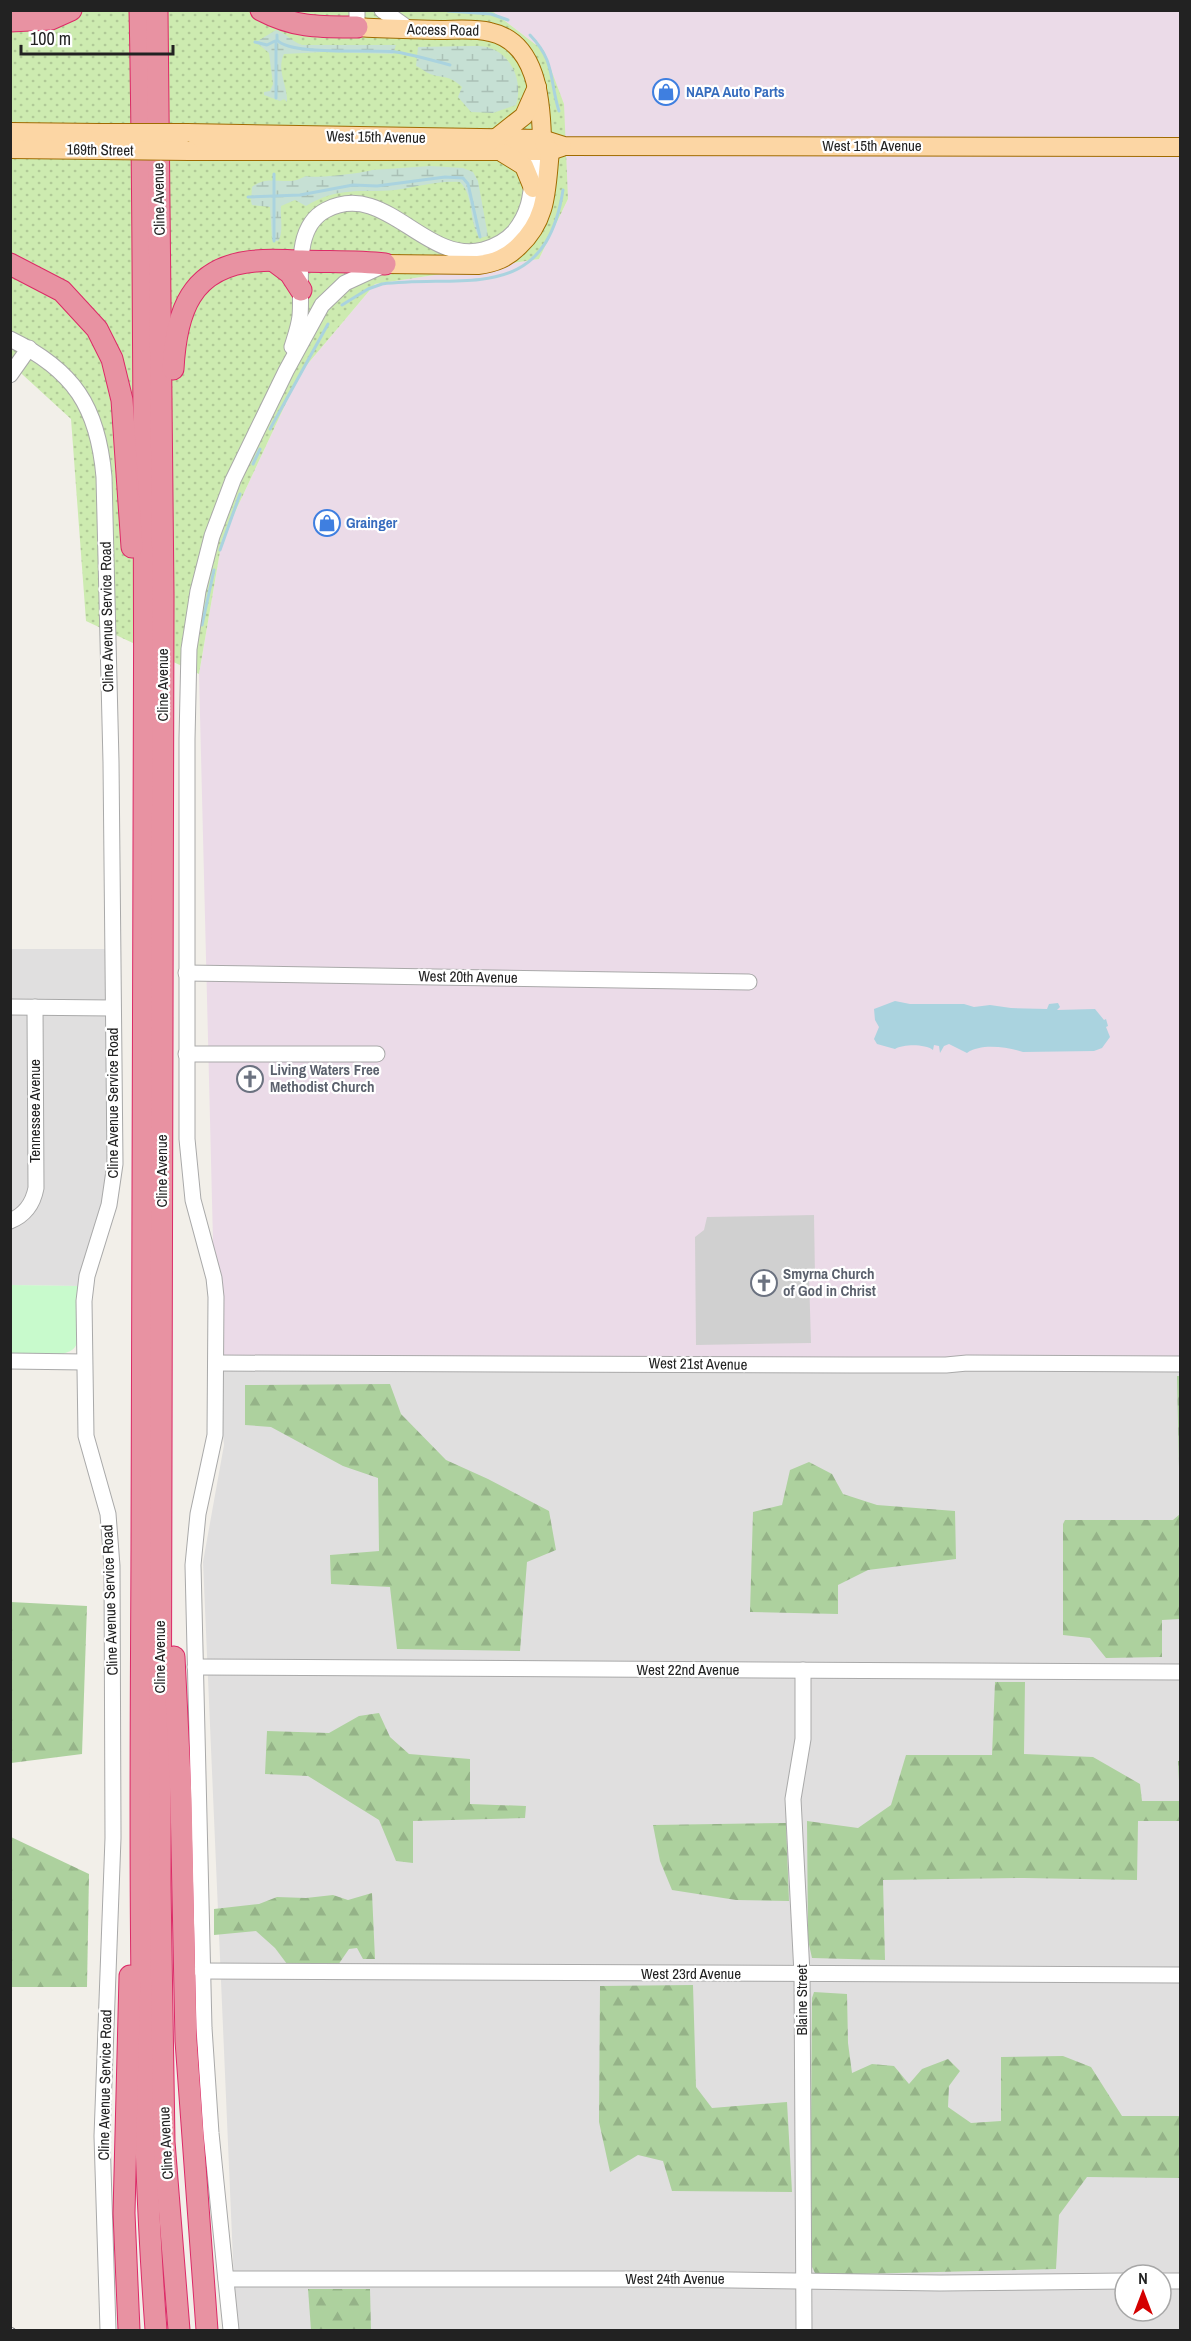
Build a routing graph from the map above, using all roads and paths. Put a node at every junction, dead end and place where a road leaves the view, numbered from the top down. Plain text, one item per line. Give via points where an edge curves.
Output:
1 (71, 10) edge
2 (140, 10) edge
3 (157, 10) edge
4 (261, 10) edge
5 (382, 10) edge
6 (357, 19) edge
7 (12, 20) edge
8 (409, 29) junction
9 (537, 87) junction
10 (10, 132) edge
11 (100, 141) junction
12 (188, 142) joint
13 (499, 145) junction
14 (548, 147) junction
15 (1180, 147) edge
16 (10, 149) edge
17 (533, 188) junction
18 (274, 261) junction
19 (302, 261) junction
20 (10, 264) edge
21 (385, 264) junction
22 (301, 290) junction
23 (10, 339) edge
24 (29, 348) junction
25 (286, 371) junction
26 (10, 375) edge
27 (163, 595) junction
28 (145, 645) junction
29 (186, 973) junction
30 (749, 982) dead end
31 (10, 1007) edge
32 (35, 1007) junction
33 (112, 1008) junction
34 (186, 1054) junction
35 (377, 1054) dead end
36 (10, 1221) edge
37 (10, 1361) edge
38 (84, 1362) junction
39 (216, 1363) junction
40 (1180, 1364) edge
41 (160, 1590) junction
42 (195, 1666) junction
43 (803, 1670) junction
44 (1180, 1672) edge
45 (141, 1935) junction
46 (202, 1971) junction
47 (802, 1974) junction
48 (1180, 1975) edge
49 (226, 2279) junction
50 (803, 2281) junction
51 (1113, 2281) edge
52 (108, 2331) edge
53 (129, 2331) edge
54 (156, 2331) edge
55 (179, 2331) edge
56 (207, 2331) edge
57 (231, 2331) edge
58 (804, 2331) edge

1 - 7 highway via 51,19
2 - 28 highway, Cline Avenue
3 - 27 highway, Cline Avenue
4 - 6 highway via 282,21 315,27
5 - 8 street
6 - 8 main road, Access Road
8 - 9 main road, Access Road via 476,30 503,35 524,56
9 - 13 main road via 524,116
9 - 14 main road, Access Road
10 - 11 main road, 169th Street
11 - 12 main road, 169th Street, bridge
11 - 16 main road, 169th Street
12 - 13 main road, West 15th Avenue
13 - 14 main road, West 15th Avenue
13 - 17 main road via 524,166
14 - 15 main road, West 15th Avenue
14 - 17 street, Cline Avenue
14 - 21 main road, Cline Avenue via 541,219 507,257 478,265
17 - 19 street, Cline Avenue via 524,218 494,248 475,252 442,246 381,211 351,203 327,209 309,226
18 - 19 highway
18 - 22 highway via 290,273
18 - 27 highway via 248,261 224,269 200,284 181,314 175,344
19 - 21 highway
19 - 22 street, Cline Avenue
20 - 28 highway via 62,291 97,329 112,359 123,400 132,546
21 - 25 street, Cline Avenue via 345,283 326,300
22 - 25 street, Cline Avenue via 300,318
23 - 24 street, Cline Avenue Service Road
24 - 26 street
24 - 33 street, Cline Avenue Service Road via 59,370 81,396 90,410 102,453 111,762
25 - 29 street, Cline Avenue via 233,480 212,536 193,615 187,739
27 - 41 highway, Cline Avenue
28 - 45 highway, Cline Avenue
29 - 30 street, West 20th Avenue
29 - 34 street, Cline Avenue
31 - 32 street
32 - 33 street
32 - 36 street, Tennessee Avenue via 36,1188 24,1213
33 - 38 street, Cline Avenue Service Road via 113,1186 87,1276
34 - 35 street
34 - 39 street, Cline Avenue via 188,1162 194,1206 215,1283
37 - 38 street
38 - 52 street, Cline Avenue Service Road via 86,1436 105,1503 112,1566 113,1838 102,2136
39 - 40 street, West 21st Avenue
39 - 42 street, Cline Avenue via 215,1435 193,1554
41 - 55 highway, Cline Avenue via 164,2142
41 - 56 highway via 173,1635 186,2041
42 - 43 street, West 22nd Avenue
42 - 46 street, Cline Avenue
43 - 44 street, West 22nd Avenue
43 - 47 street, Blaine Street via 803,1739 794,1799
45 - 53 highway via 129,1981 124,2213
45 - 54 highway, Cline Avenue
46 - 47 street, West 23rd Avenue
46 - 49 street, Cline Avenue
47 - 48 street, West 23rd Avenue
47 - 50 street, Blaine Street
49 - 50 street, West 24th Avenue
49 - 57 street, Cline Avenue
50 - 51 street, West 24th Avenue
50 - 58 street, Blaine Street

